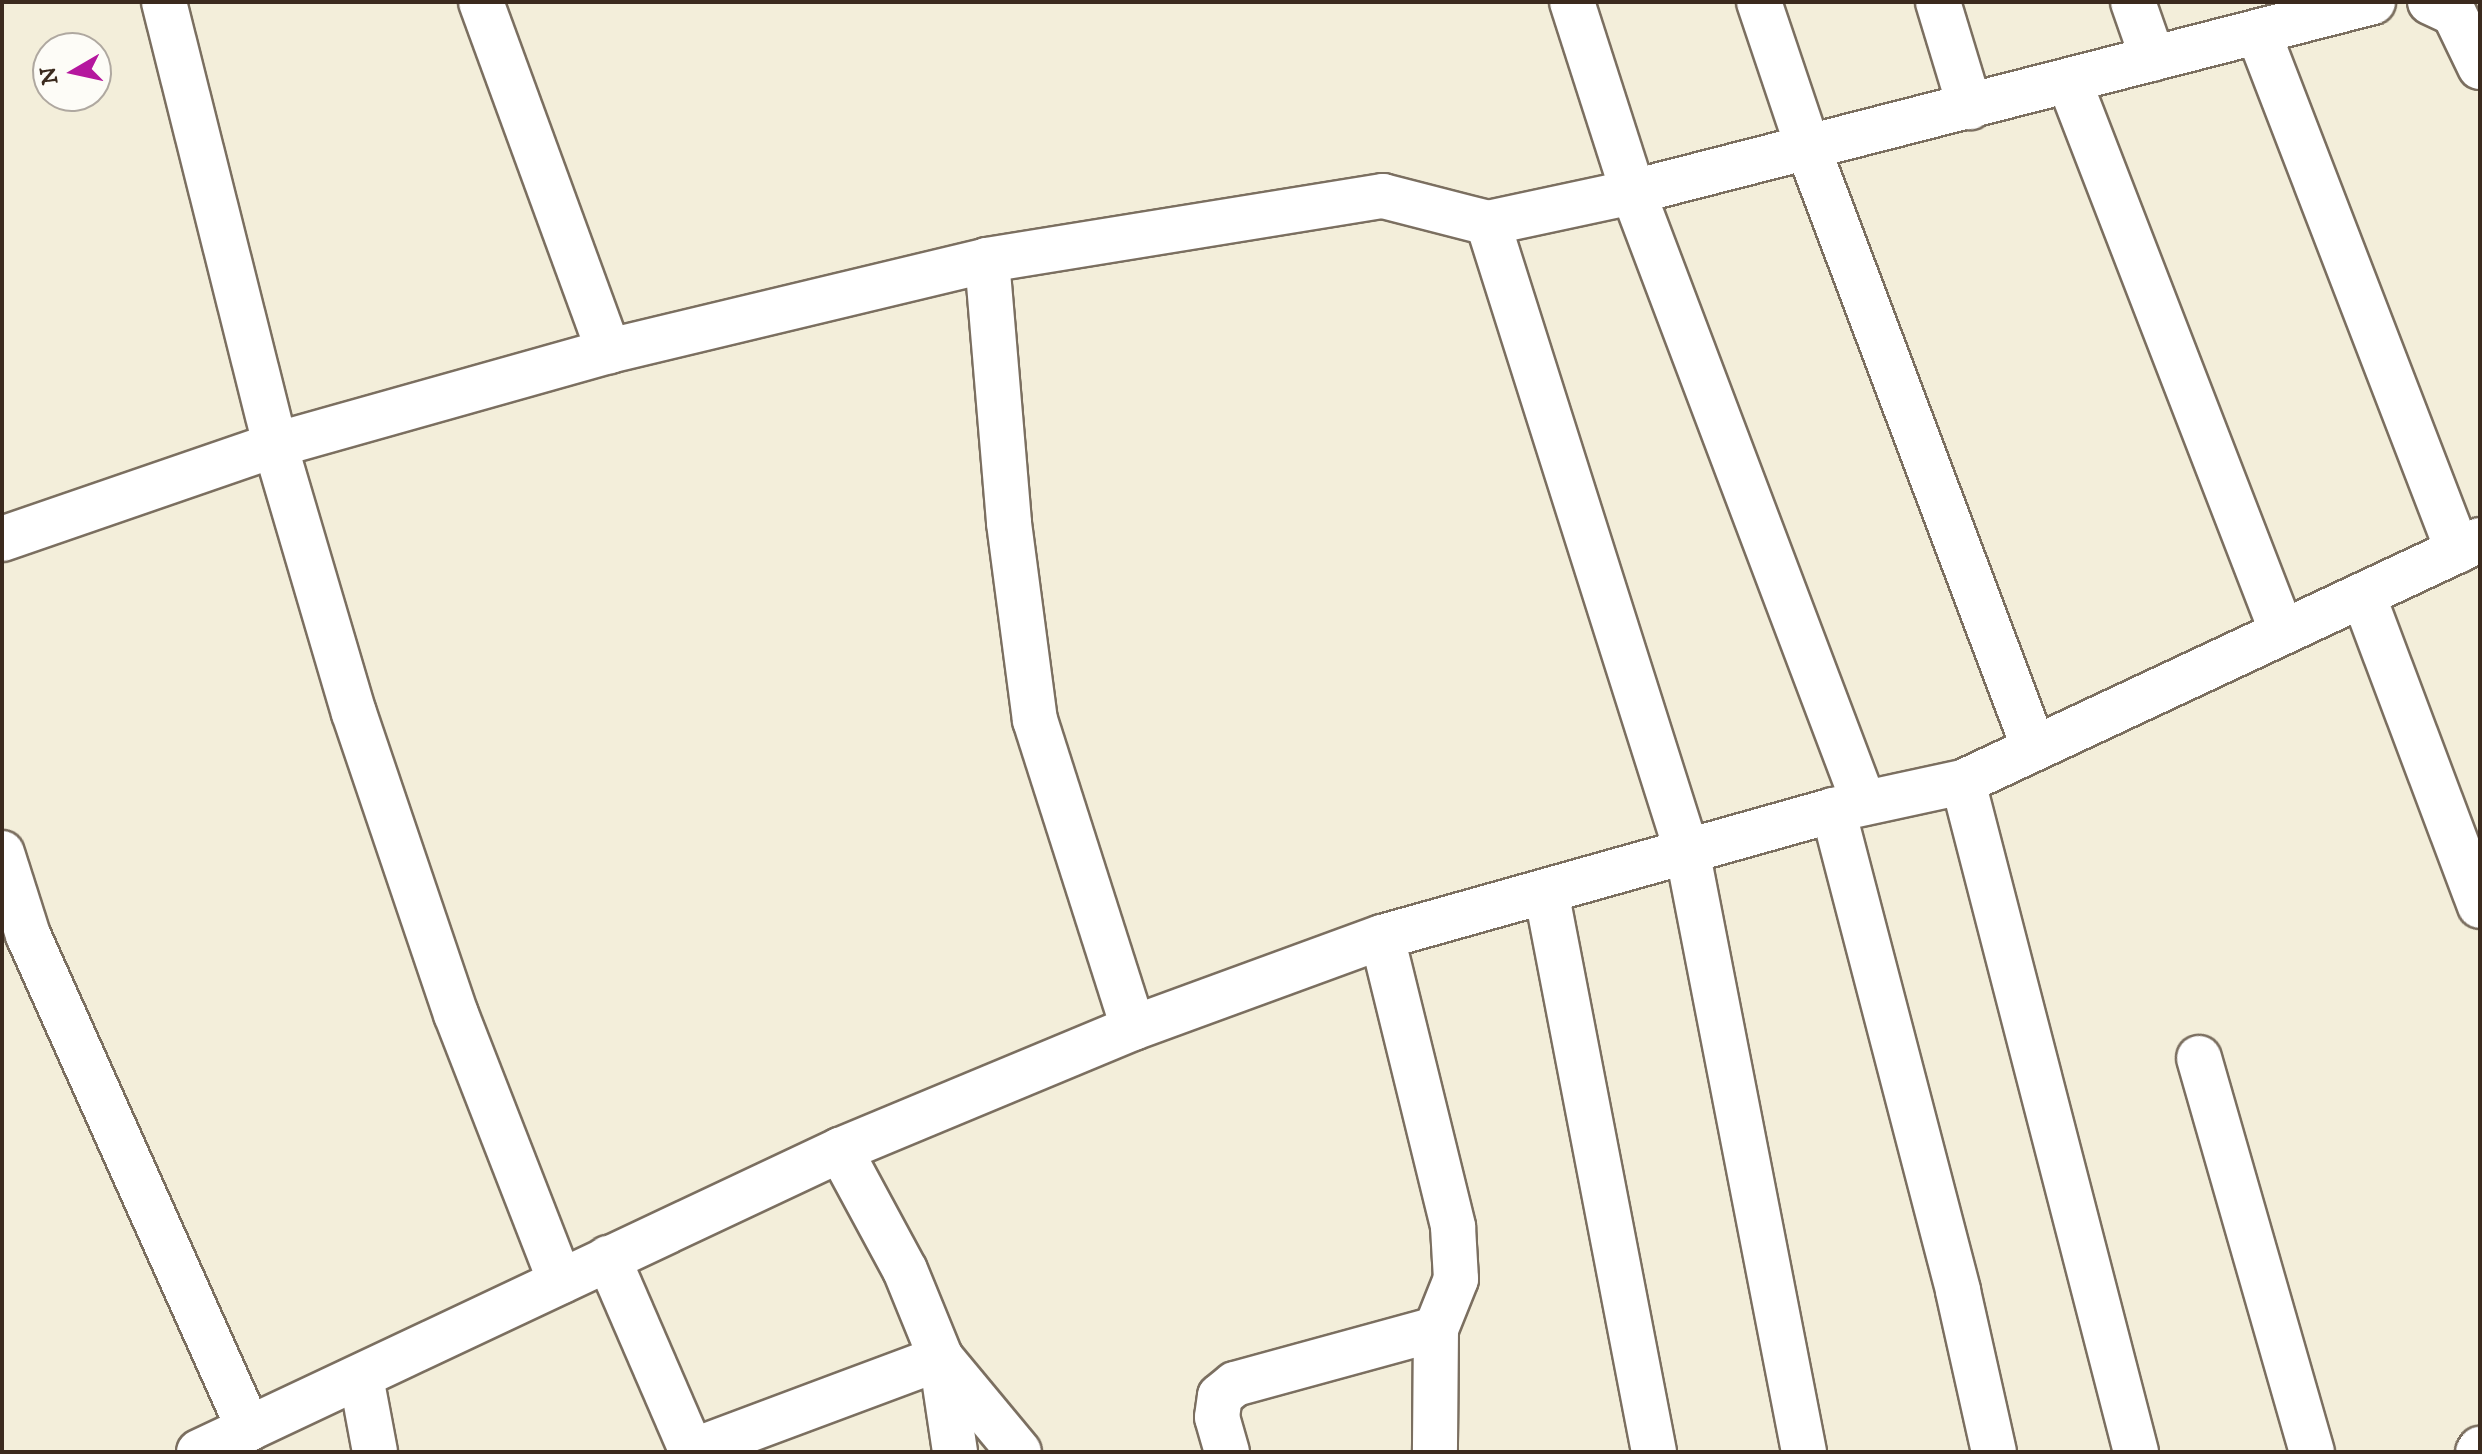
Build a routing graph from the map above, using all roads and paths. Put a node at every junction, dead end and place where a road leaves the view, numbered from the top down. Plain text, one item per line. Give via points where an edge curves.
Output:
1 (164, 2) edge
2 (481, 2) edge
3 (1572, 2) edge
4 (1759, 2) edge
5 (1938, 2) edge
6 (2133, 2) edge
7 (2373, 2) edge
8 (2430, 2) edge
9 (2258, 32) junction
10 (2153, 59) junction
11 (2480, 67) edge
12 (2069, 81) junction
13 (1970, 107) junction
14 (1808, 148) junction
15 (1633, 192) junction
16 (1488, 223) junction
17 (987, 260) junction
18 (609, 351) junction
19 (275, 445) junction
20 (2, 539) edge
21 (2469, 545) edge
22 (2363, 595) junction
23 (2282, 632) junction
24 (2034, 748) junction
25 (1963, 782) junction
26 (1848, 807) junction
27 (2, 853) edge
28 (1688, 855) junction
29 (1546, 891) junction
30 (2480, 906) edge
31 (1382, 937) junction
32 (1133, 1028) junction
33 (2199, 1058) dead end
34 (840, 1150) junction
35 (608, 1258) junction
36 (560, 1281) junction
37 (1436, 1329) junction
38 (941, 1358) junction
39 (361, 1377) junction
40 (249, 1429) junction
41 (692, 1451) edge
42 (199, 1452) edge
43 (375, 1452) edge
44 (955, 1452) edge
45 (1019, 1452) edge
46 (1227, 1452) edge
47 (1435, 1452) edge
48 (1654, 1452) edge
49 (1804, 1452) edge
50 (1994, 1452) edge
51 (2136, 1452) edge
52 (2312, 1452) edge

1 - 19 street
2 - 18 street
3 - 15 street
4 - 14 street
5 - 13 street
6 - 10 street
7 - 9 street
8 - 11 street via 2454,13
9 - 10 street
9 - 21 street
10 - 12 street
12 - 13 street
12 - 23 street
13 - 14 street
14 - 15 street
14 - 24 street
15 - 16 street
15 - 26 street
16 - 17 street via 1383,196
16 - 28 street
17 - 18 street
17 - 32 street via 1009,523 1035,720
18 - 19 street
19 - 20 street
19 - 36 street via 354,713 445,984
21 - 22 street
22 - 23 street
22 - 30 street
23 - 24 street
24 - 25 street
25 - 26 street
25 - 51 street
26 - 28 street
26 - 50 street
27 - 40 street via 28,935
28 - 29 street
28 - 49 street
29 - 31 street
29 - 48 street
31 - 32 street
31 - 37 street via 1453,1227 1456,1279
32 - 34 street
33 - 52 street
34 - 35 street
34 - 38 street via 885,1227
35 - 36 street
35 - 41 street
36 - 39 street
37 - 46 street via 1235,1384 1220,1396 1217,1417
37 - 47 street
38 - 41 street
38 - 44 street
38 - 45 street
39 - 40 street
39 - 43 street
40 - 42 street

